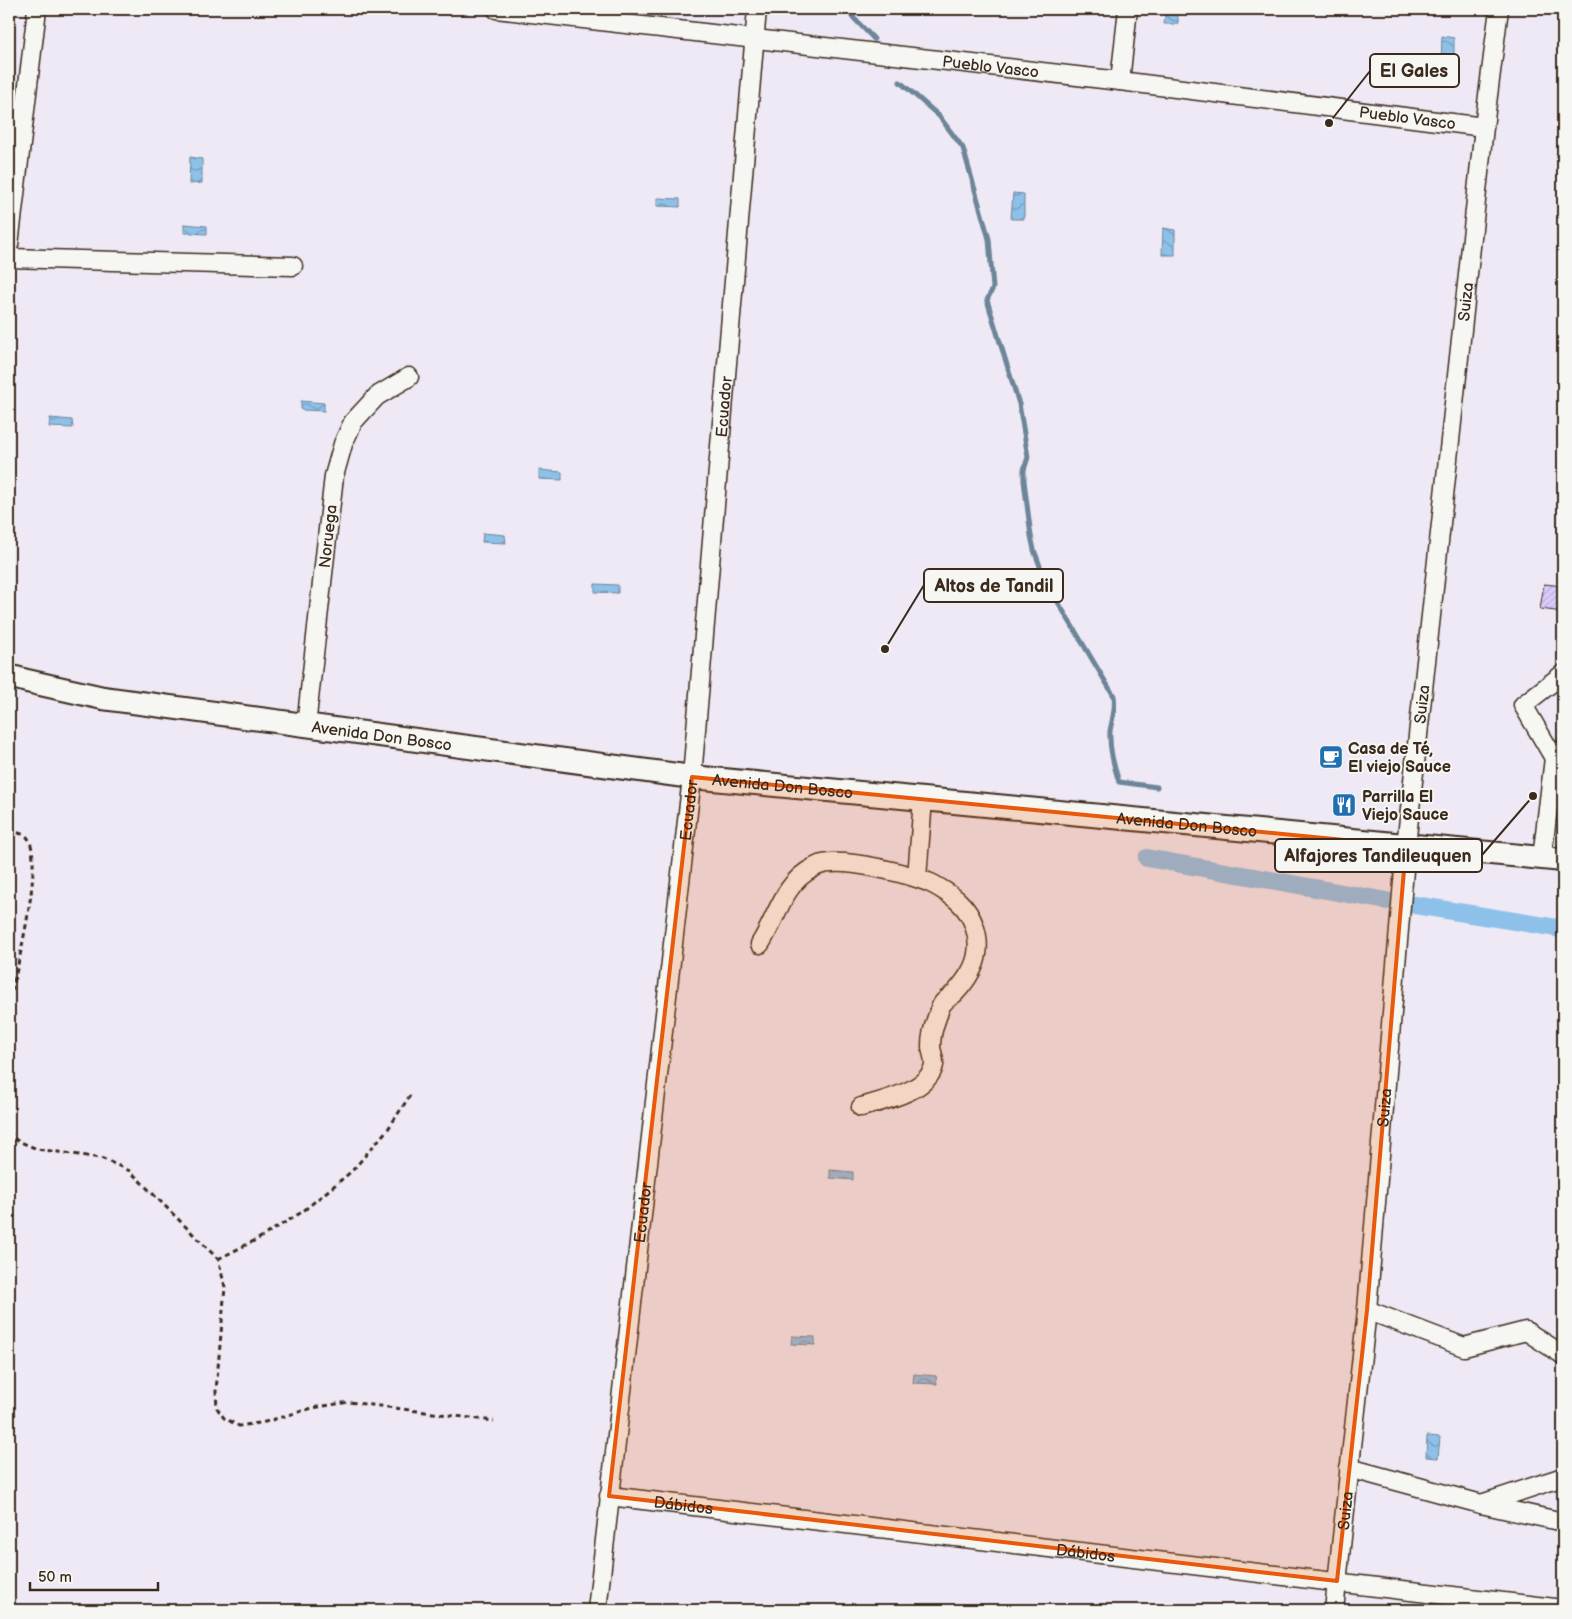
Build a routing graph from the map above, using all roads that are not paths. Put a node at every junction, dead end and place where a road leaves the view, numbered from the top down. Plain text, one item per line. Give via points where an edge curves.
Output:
1 (37, 9) edge
2 (496, 9) edge
3 (758, 9) edge
4 (1128, 9) edge
5 (1499, 9) edge
6 (754, 38) junction
7 (1120, 81) junction
8 (1484, 128) junction
9 (9, 244) edge
10 (9, 258) edge
11 (293, 266) dead end
12 (409, 377) dead end
13 (1563, 674) edge
14 (9, 676) edge
15 (306, 726) junction
16 (1559, 753) edge
17 (692, 777) junction
18 (923, 799) junction
19 (1406, 846) junction
20 (1553, 859) edge
21 (916, 878) junction
22 (760, 944) dead end
23 (862, 1107) dead end
24 (1367, 1310) junction
25 (1563, 1355) edge
26 (1349, 1468) junction
27 (1563, 1477) edge
28 (609, 1496) junction
29 (1481, 1504) junction
30 (1563, 1522) edge
31 (1337, 1581) junction
32 (1563, 1609) edge
33 (597, 1610) edge
34 (1334, 1610) edge

1 - 9 street
2 - 6 street, Pueblo Vasco
3 - 6 street, Ecuador
4 - 7 street
5 - 8 street, Suiza
6 - 7 street, Pueblo Vasco
6 - 17 street, Ecuador
7 - 8 street, Pueblo Vasco
8 - 19 street, Suiza
10 - 11 street
12 - 15 street, Noruega via 377,396 353,422 343,444 334,476
13 - 16 street via 1523,705
14 - 15 main road, Avenida Don Bosco via 103,698
15 - 17 main road, Avenida Don Bosco
16 - 20 street
17 - 18 main road, Avenida Don Bosco
17 - 28 street, Ecuador
18 - 19 main road, Avenida Don Bosco
18 - 21 street
19 - 20 main road, Avenida Don Bosco
19 - 24 street, Suiza
21 - 22 street via 854,864 830,862 814,868 796,879
21 - 23 street via 929,882 959,902 972,919 977,935 977,954 970,974 940,1008 931,1046 934,1065 927,1078 913,1090
24 - 25 street via 1464,1347 1526,1331
24 - 26 street, Suiza
26 - 29 street
26 - 31 street, Suiza
27 - 29 street
28 - 31 street, Dábidos
28 - 33 street, Ecuador
29 - 30 street
31 - 32 street, Dábidos
31 - 34 street, Suiza

